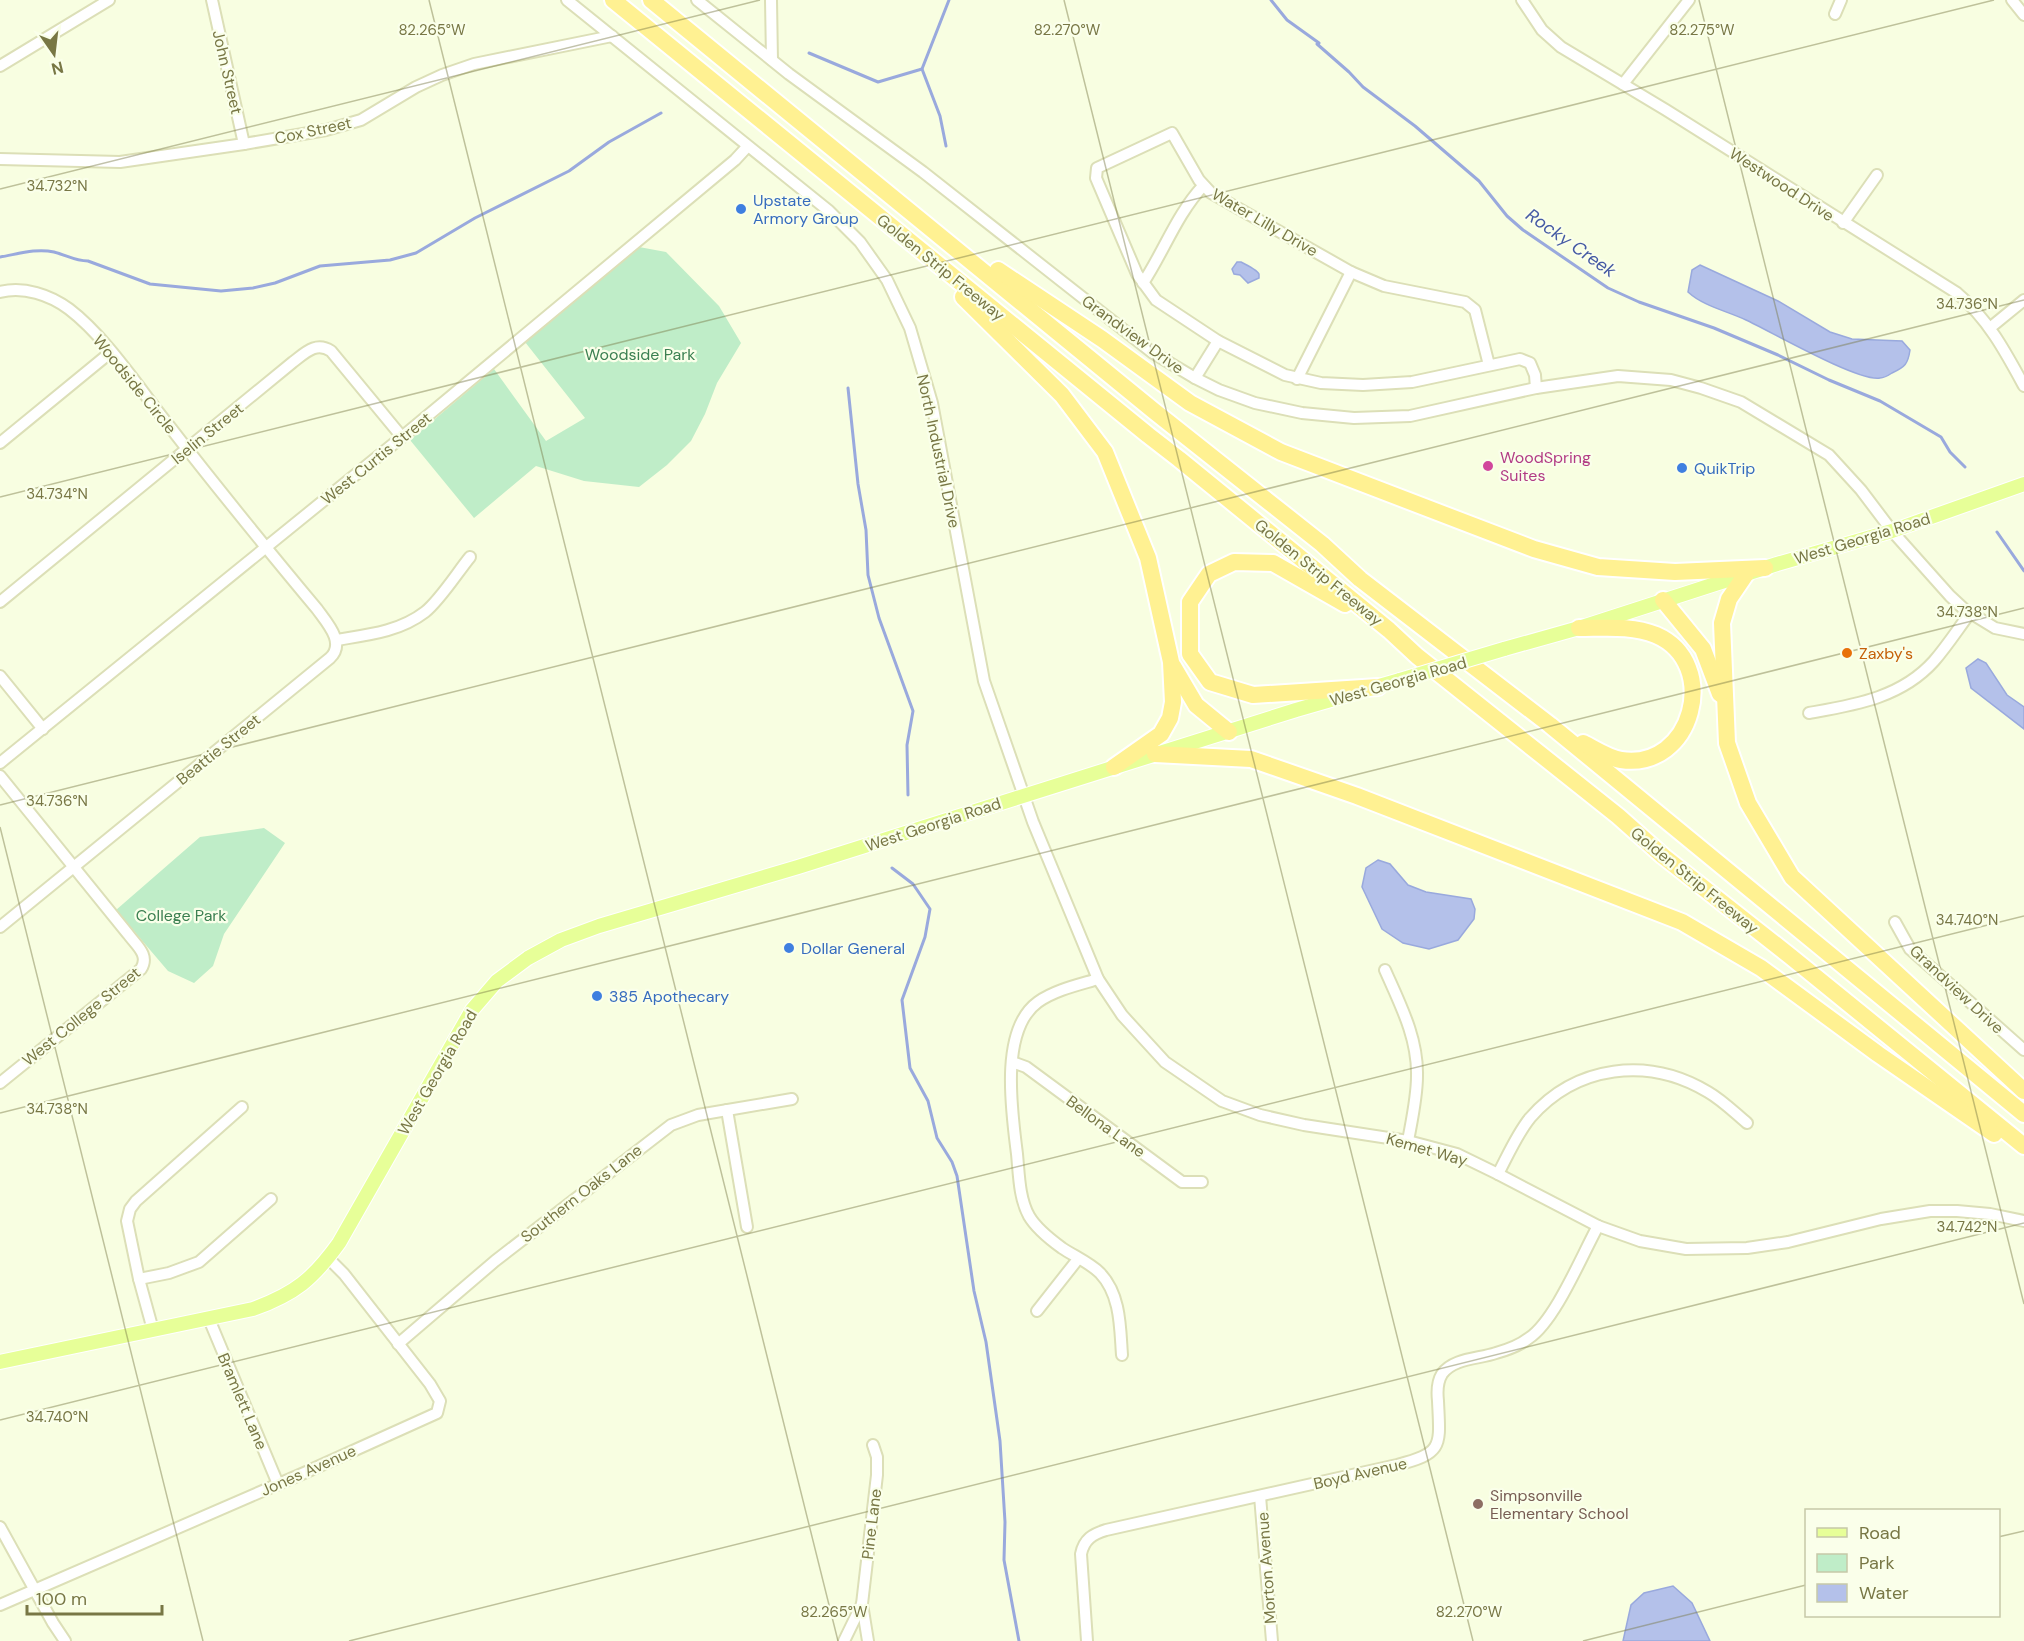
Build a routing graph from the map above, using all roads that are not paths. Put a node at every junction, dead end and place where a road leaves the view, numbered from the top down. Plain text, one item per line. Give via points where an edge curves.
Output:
1 (109, 0) edge
2 (212, 0) edge
3 (567, 0) edge
4 (613, 0) edge
5 (651, 0) edge
6 (771, 0) edge
7 (1522, 0) edge
8 (1689, 0) edge
9 (1840, 0) edge
10 (2012, 0) edge
11 (706, 2) edge
12 (1835, 14) dead end
13 (2024, 15) edge
14 (612, 36) junction
15 (772, 60) junction
16 (0, 66) edge
17 (1623, 84) junction
18 (244, 144) junction
19 (747, 147) junction
20 (0, 159) edge
21 (1876, 175) dead end
22 (1203, 186) junction
23 (916, 216) junction
24 (1843, 223) junction
25 (906, 239) junction
26 (1351, 272) junction
27 (1143, 283) junction
28 (0, 292) edge
29 (2024, 300) edge
30 (1991, 327) junction
31 (1218, 341) junction
32 (111, 352) junction
33 (1489, 365) junction
34 (1195, 378) junction
35 (1297, 379) junction
36 (2024, 386) edge
37 (1536, 388) junction
38 (402, 437) junction
39 (0, 443) edge
40 (187, 449) junction
41 (2024, 484) edge
42 (1892, 531) junction
43 (266, 547) junction
44 (470, 557) dead end
45 (1765, 568) junction
46 (1746, 574) junction
47 (1663, 600) junction
48 (0, 602) edge
49 (1970, 614) junction
50 (1579, 628) junction
51 (1389, 630) junction
52 (2024, 634) edge
53 (336, 640) junction
54 (1171, 662) junction
55 (0, 676) edge
56 (1378, 687) junction
57 (1724, 706) junction
58 (1809, 713) dead end
59 (1550, 725) junction
60 (43, 729) junction
61 (1230, 732) junction
62 (1155, 754) junction
63 (0, 763) edge
64 (1114, 767) junction
65 (0, 776) edge
66 (1023, 795) junction
67 (73, 867) junction
68 (1895, 922) dead end
69 (0, 927) edge
70 (1385, 970) dead end
71 (1098, 979) junction
72 (2024, 1050) edge
73 (1012, 1062) junction
74 (0, 1083) edge
75 (2024, 1090) edge
76 (792, 1099) dead end
77 (242, 1107) dead end
78 (727, 1110) junction
79 (2024, 1114) edge
80 (1747, 1123) dead end
81 (1408, 1140) junction
82 (2024, 1146) edge
83 (2024, 1155) edge
84 (1498, 1174) junction
85 (1202, 1182) dead end
86 (271, 1199) dead end
87 (2024, 1221) edge
88 (1598, 1226) junction
89 (747, 1227) dead end
90 (328, 1258) junction
91 (1078, 1258) junction
92 (139, 1279) junction
93 (1037, 1311) dead end
94 (209, 1319) junction
95 (153, 1330) junction
96 (398, 1344) junction
97 (1122, 1355) dead end
98 (0, 1362) edge
99 (873, 1445) dead end
100 (278, 1484) junction
101 (1260, 1496) junction
102 (0, 1527) edge
103 (34, 1590) junction
104 (862, 1604) junction
105 (0, 1605) edge
106 (65, 1641) edge
107 (844, 1641) edge
108 (868, 1641) edge
109 (1087, 1641) edge
110 (1272, 1641) edge

1 - 16 street
2 - 18 street, John Street
3 - 14 street, North Industrial Drive
4 - 25 highway, Golden Strip Freeway
5 - 23 highway, Golden Strip Freeway
6 - 15 street
7 - 17 street, Westwood Drive via 1554,42
8 - 17 street
9 - 12 street
10 - 13 street
11 - 15 street, Grandview Drive
14 - 18 street, Cox Street via 474,64 416,87 347,125
14 - 19 street, North Industrial Drive
15 - 34 street, Grandview Drive via 1153,353
17 - 24 street, Westwood Drive
18 - 20 street, Cox Street via 120,162
19 - 38 street, West Curtis Street
19 - 66 street, North Industrial Drive via 829,212 860,242 886,280 910,328 932,403 984,681
21 - 24 street
22 - 26 street, Water Lilly Drive
22 - 27 street via 1191,199
22 - 27 street, Water Lilly Drive via 1172,133 1098,168 1096,177
23 - 45 highway via 1102,339 1190,403 1281,452 1534,549 1598,567 1675,572
23 - 59 highway, Golden Strip Freeway via 1360,579
24 - 30 street, Westwood Drive via 1957,293
25 - 51 highway, Golden Strip Freeway
25 - 54 highway via 1062,394 1104,452 1148,558
26 - 33 street, Water Lilly Drive via 1384,286 1465,302 1474,310
26 - 35 street
27 - 31 street, Water Lilly Drive via 1156,300
28 - 32 street, Woodside Circle via 25,290 58,302 81,319
29 - 30 street
30 - 36 street, Westwood Drive
31 - 34 street
31 - 35 street, Water Lilly Drive
32 - 39 street
32 - 40 street, Woodside Circle
33 - 35 street, Water Lilly Drive via 1412,381 1363,385
33 - 37 street, Water Lilly Drive via 1520,359 1530,363
34 - 37 street, Grandview Drive via 1255,403 1354,418 1410,416
37 - 42 street, Grandview Drive via 1634,377 1671,380 1741,402 1829,455
38 - 40 street, Iselin Street via 330,351 320,347 293,362
38 - 43 street, West Curtis Street
40 - 43 street, Woodside Circle
40 - 48 street, Iselin Street
41 - 42 main road, West Georgia Road
42 - 45 main road, West Georgia Road
42 - 49 street, Grandview Drive
43 - 53 street via 317,609
43 - 60 street, West Curtis Street
44 - 53 street via 427,610 407,624
45 - 46 main road, West Georgia Road
46 - 47 main road, West Georgia Road
46 - 57 highway via 1728,599 1722,623
47 - 50 main road, West Georgia Road
47 - 57 highway via 1703,649
49 - 52 street, Grandview Drive via 1995,628
49 - 58 street via 1932,663 1902,687 1870,702
50 - 56 main road, West Georgia Road, bridge
50 - 59 highway via 1640,629 1672,645 1691,680 1688,721 1681,735 1658,754 1632,761 1608,756
51 - 56 highway via 1273,563 1234,562 1209,574 1190,602 1190,654 1210,682 1253,695
51 - 82 highway, Golden Strip Freeway
53 - 67 street, Beattie Street via 336,652 330,658
54 - 61 highway via 1196,705
54 - 64 highway via 1170,718 1161,734
55 - 60 street
56 - 61 main road, West Georgia Road
57 - 75 highway via 1726,743 1749,803 1792,877
59 - 79 highway, Golden Strip Freeway
60 - 63 street, West Curtis Street
61 - 62 main road, West Georgia Road
62 - 64 main road, West Georgia Road
62 - 83 highway via 1251,759 1682,922 1761,968
64 - 66 main road, West Georgia Road
65 - 67 street, West College Street
66 - 71 street, Kemet Way
66 - 90 main road, West Georgia Road via 605,924 561,940 528,958 497,981 459,1029
67 - 69 street, Beattie Street
67 - 74 street, West College Street via 143,954 144,966
68 - 72 street, Grandview Drive via 1910,949
70 - 81 street via 1408,1022 1415,1049 1417,1076
71 - 73 street via 1037,1002 1023,1020
71 - 81 street, Kemet Way via 1122,1015 1159,1056 1222,1101 1304,1125
73 - 85 street, Bellona Lane via 1026,1067 1182,1182
73 - 91 street via 1010,1092 1021,1196 1029,1217 1055,1243
76 - 78 street, Southern Oaks Lane
77 - 92 street via 132,1205 127,1221
78 - 89 street
78 - 96 street, Southern Oaks Lane via 686,1118 658,1133 495,1261
80 - 84 street via 1708,1092 1673,1076 1629,1069 1607,1072 1557,1093 1541,1107 1522,1130
81 - 84 street, Kemet Way via 1457,1154
84 - 88 street, Kemet Way
86 - 92 street via 199,1262
87 - 88 street, Kemet Way via 1957,1210 1930,1211 1788,1242 1709,1250 1640,1241
88 - 101 street, Boyd Avenue via 1539,1330 1512,1347 1458,1362 1443,1373 1437,1393 1440,1434 1430,1453 1416,1460
90 - 94 main road, West Georgia Road via 318,1272 282,1298
90 - 96 street, Jones Avenue
91 - 93 street
91 - 97 street via 1100,1273 1112,1293 1119,1314
92 - 95 street
94 - 95 main road, West Georgia Road
94 - 100 street, Bramlett Lane
95 - 98 main road, West Georgia Road
96 - 100 street, Jones Avenue via 439,1398 437,1413
99 - 104 street, Pine Lane via 878,1467
100 - 103 street, Jones Avenue
101 - 109 street, Boyd Avenue via 1089,1537 1081,1558
101 - 110 street, Morton Avenue
102 - 103 street
103 - 105 street, Jones Avenue
103 - 106 street
104 - 107 street, Pine Lane
104 - 108 street, Pine Lane

